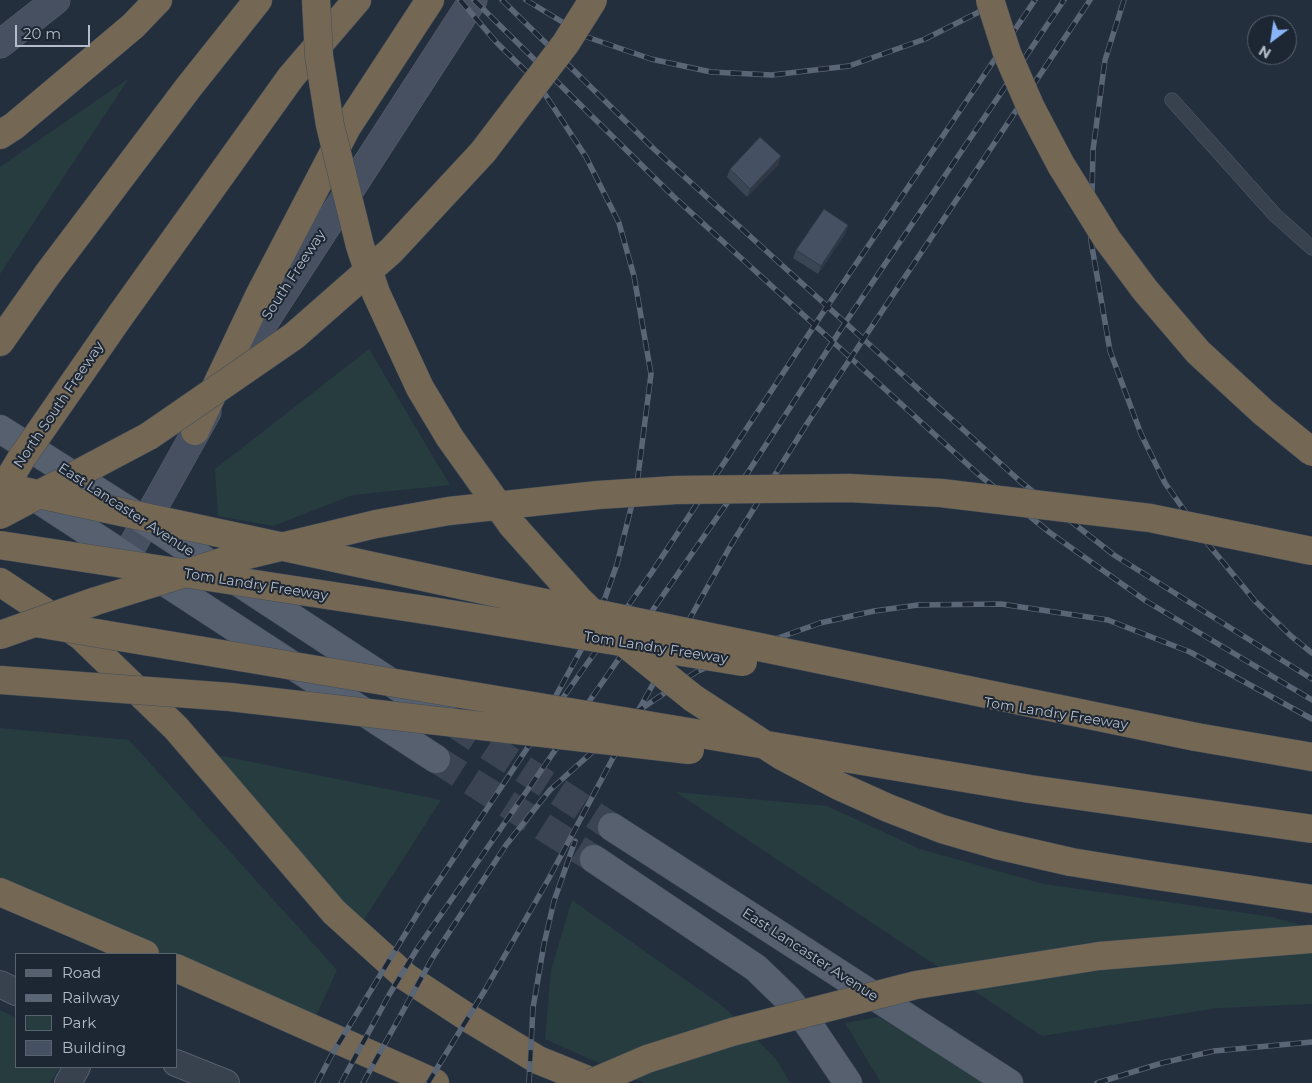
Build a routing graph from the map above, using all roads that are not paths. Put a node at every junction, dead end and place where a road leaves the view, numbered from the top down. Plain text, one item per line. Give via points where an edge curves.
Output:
1 (56, 0) edge
2 (158, 0) edge
3 (258, 0) edge
4 (316, 0) edge
5 (357, 0) edge
6 (430, 0) edge
7 (473, 0) edge
8 (593, 0) edge
9 (990, 0) edge
10 (0, 44) edge
11 (1172, 100) dead end
12 (0, 135) edge
13 (1312, 248) edge
14 (0, 342) edge
15 (0, 429) edge
16 (195, 431) junction
17 (1312, 452) edge
18 (0, 474) edge
19 (0, 486) edge
20 (0, 494) edge
21 (0, 515) edge
22 (145, 521) junction
23 (0, 545) edge
24 (1312, 551) edge
25 (126, 557) junction
26 (0, 582) edge
27 (0, 617) edge
28 (0, 635) edge
29 (0, 680) edge
30 (453, 723) tunnel mouth
31 (1196, 737) junction
32 (1312, 757) edge
33 (436, 759) tunnel mouth
34 (1030, 789) junction
35 (612, 827) tunnel mouth
36 (1312, 829) edge
37 (594, 859) tunnel mouth
38 (0, 892) edge
39 (1312, 899) edge
40 (1312, 939) edge
41 (142, 953) edge
42 (178, 969) edge
43 (0, 984) edge
44 (15, 992) edge
45 (178, 1064) edge
46 (76, 1068) edge
47 (68, 1083) edge
48 (226, 1083) edge
49 (435, 1083) edge
50 (591, 1083) edge
51 (595, 1083) edge
52 (848, 1083) edge
53 (1009, 1083) edge

1 - 10 main road
2 - 12 highway via 133,26
3 - 14 highway via 188,88
4 - 39 highway, bridge via 322,75 343,184 376,293 420,388 450,438 512,525 616,636 694,698 782,756 888,808 942,829 1071,862
5 - 20 highway, North South Freeway, bridge via 291,77 120,316
6 - 16 highway via 347,127 259,296
7 - 16 main road, South Freeway
8 - 21 highway, bridge via 566,43 483,152 391,251 309,323 149,436
9 - 17 highway, bridge via 1030,108 1107,239 1198,352
11 - 13 lane via 1275,215
15 - 22 main road, East Lancaster Avenue
16 - 22 main road, South Freeway
18 - 25 main road
19 - 31 highway, bridge via 520,598
22 - 25 main road, South Freeway
22 - 30 main road, East Lancaster Avenue
23 - 31 highway, Tom Landry Freeway, bridge via 438,612
24 - 28 highway, bridge via 1150,518 941,493 849,488 666,491 449,511 376,524 231,559
25 - 33 main road
26 - 51 highway via 81,636 176,728 334,912 406,977 538,1060
27 - 34 highway, bridge
29 - 34 highway, bridge via 230,697
31 - 32 highway, Tom Landry Freeway
34 - 36 highway, bridge
35 - 53 main road, East Lancaster Avenue
37 - 52 main road via 756,968 804,1018
38 - 41 highway
40 - 50 highway, bridge via 1099,956 916,985 732,1032 647,1059
42 - 49 highway
43 - 44 street
45 - 48 street
46 - 47 street

